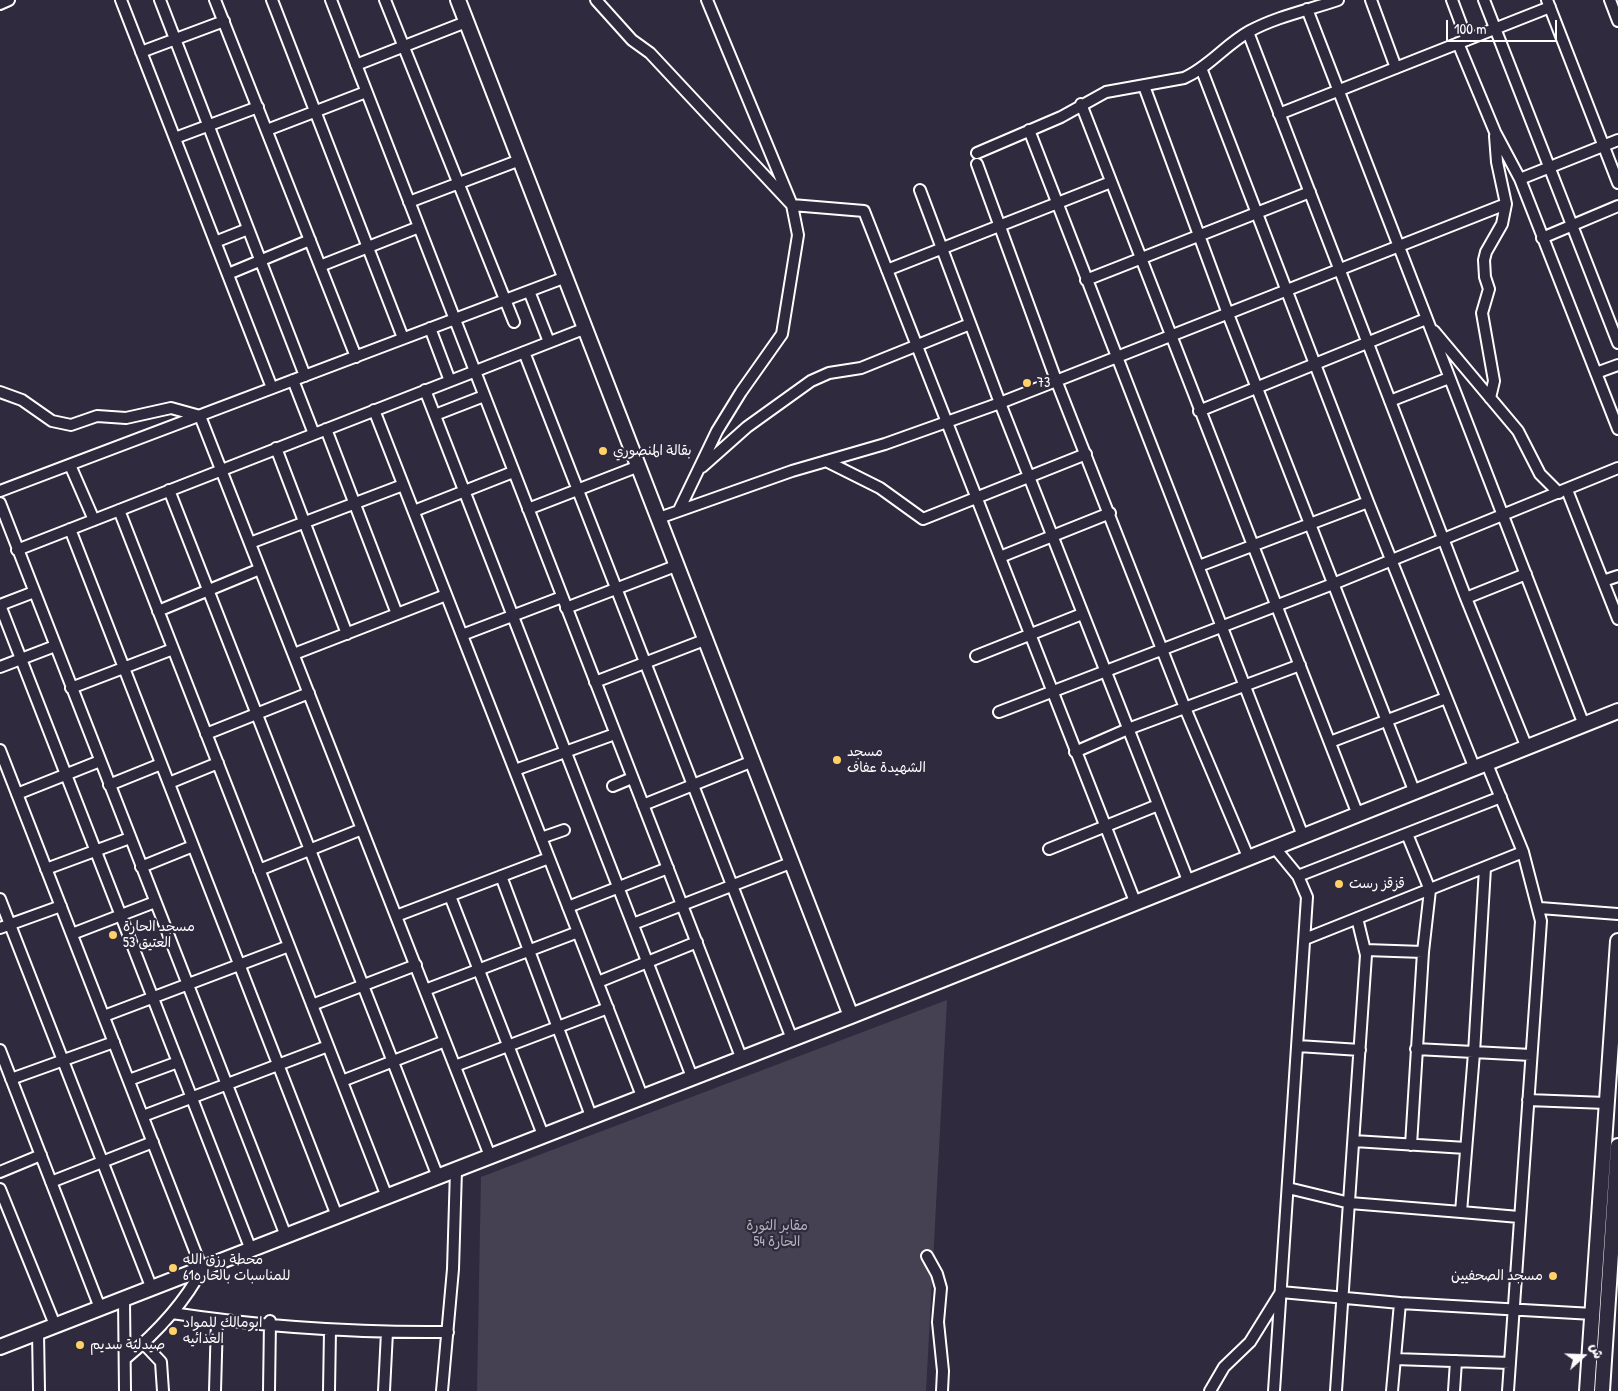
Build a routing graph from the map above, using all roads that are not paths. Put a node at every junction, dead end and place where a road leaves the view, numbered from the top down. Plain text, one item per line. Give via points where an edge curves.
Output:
1 (10, 0) edge
2 (121, 0) edge
3 (160, 0) edge
4 (215, 0) edge
5 (272, 0) edge
6 (331, 0) edge
7 (385, 0) edge
8 (458, 0) edge
9 (596, 0) edge
10 (708, 0) edge
11 (1338, 0) edge
12 (1371, 0) edge
13 (1452, 0) edge
14 (1484, 0) edge
15 (1610, 0) edge
16 (0, 4) edge
17 (1548, 4) edge
18 (1307, 9) junction
19 (224, 21) junction
20 (1618, 21) edge
21 (466, 22) junction
22 (1495, 30) junction
23 (1248, 32) junction
24 (175, 39) junction
25 (1463, 42) junction
26 (404, 46) junction
27 (141, 52) junction
28 (356, 65) junction
29 (1200, 68) junction
30 (1396, 68) junction
31 (1144, 86) junction
32 (1337, 91) junction
33 (366, 92) junction
34 (1080, 104) junction
35 (258, 107) junction
36 (315, 111) junction
37 (1279, 114) junction
38 (208, 126) junction
39 (267, 130) junction
40 (1029, 130) junction
41 (1495, 132) junction
42 (175, 138) junction
43 (1618, 140) edge
44 (1603, 146) junction
45 (977, 153) dead end
46 (520, 160) junction
47 (977, 164) dead end
48 (1550, 168) junction
49 (1520, 179) junction
50 (1111, 182) junction
51 (459, 183) junction
52 (1618, 183) edge
53 (920, 190) dead end
54 (1310, 192) junction
55 (409, 202) junction
56 (1056, 204) junction
57 (1506, 204) junction
58 (792, 205) junction
59 (1618, 206) edge
60 (1258, 212) junction
61 (1573, 225) junction
62 (998, 226) junction
63 (419, 227) junction
64 (248, 229) junction
65 (1198, 235) junction
66 (1542, 238) junction
67 (310, 240) junction
68 (215, 242) junction
69 (368, 247) junction
70 (1398, 247) junction
71 (943, 248) junction
72 (1140, 258) junction
73 (260, 260) junction
74 (320, 266) junction
75 (887, 270) junction
76 (1340, 270) junction
77 (228, 274) junction
78 (566, 277) junction
79 (1086, 280) junction
80 (529, 291) junction
81 (1286, 291) junction
82 (505, 300) junction
83 (1228, 314) junction
84 (454, 319) junction
85 (514, 322) dead end
86 (1427, 322) junction
87 (970, 324) junction
88 (430, 328) junction
89 (586, 328) junction
90 (1171, 335) junction
91 (403, 338) junction
92 (549, 342) junction
93 (1368, 343) junction
94 (1618, 343) edge
95 (917, 344) junction
96 (524, 352) junction
97 (356, 357) junction
98 (1115, 357) junction
99 (1314, 364) junction
100 (1618, 364) edge
101 (474, 371) junction
102 (1596, 373) junction
103 (305, 376) junction
104 (1449, 378) junction
105 (293, 380) junction
106 (1056, 380) junction
107 (450, 381) junction
108 (1256, 387) junction
109 (272, 388) junction
110 (425, 390) junction
111 (0, 392) edge
112 (484, 396) junction
113 (1490, 398) junction
114 (1390, 401) junction
115 (1000, 403) junction
116 (374, 410) junction
117 (1199, 410) junction
118 (434, 415) junction
119 (200, 416) junction
120 (946, 422) junction
121 (326, 429) junction
122 (1618, 429) edge
123 (314, 434) junction
124 (276, 448) junction
125 (1086, 454) junction
126 (826, 461) junction
127 (70, 465) junction
128 (640, 466) junction
129 (1618, 468) edge
130 (221, 470) junction
131 (513, 472) junction
132 (696, 472) junction
133 (1030, 477) junction
134 (403, 485) junction
135 (169, 490) junction
136 (578, 490) junction
137 (0, 491) edge
138 (464, 491) junction
139 (1563, 491) junction
140 (976, 498) junction
141 (1368, 502) junction
142 (0, 504) edge
143 (354, 504) junction
144 (528, 509) junction
145 (119, 510) junction
146 (680, 510) junction
147 (414, 511) junction
148 (1110, 513) junction
149 (1503, 516) junction
150 (660, 518) junction
151 (94, 520) junction
152 (305, 523) junction
153 (1309, 525) junction
154 (70, 529) junction
155 (1052, 536) junction
156 (1444, 540) junction
157 (250, 543) junction
158 (1253, 546) junction
159 (17, 550) junction
160 (1000, 557) junction
161 (1391, 561) junction
162 (678, 565) junction
163 (1199, 566) junction
164 (260, 569) junction
165 (1526, 574) junction
166 (1618, 576) edge
167 (1603, 582) junction
168 (1333, 584) junction
169 (617, 589) junction
170 (208, 591) junction
171 (34, 592) junction
172 (446, 595) junction
173 (562, 597) junction
174 (1466, 598) junction
175 (0, 605) edge
176 (1276, 605) junction
177 (566, 608) junction
178 (158, 611) junction
179 (397, 614) junction
180 (512, 614) junction
181 (1082, 614) junction
182 (1618, 619) edge
183 (1222, 625) junction
184 (347, 634) junction
185 (462, 635) junction
186 (1031, 635) junction
187 (706, 639) junction
188 (55, 646) junction
189 (173, 649) junction
190 (1162, 649) junction
191 (294, 654) junction
192 (976, 656) dead end
193 (21, 659) junction
194 (646, 662) junction
195 (1300, 665) junction
196 (0, 667) edge
197 (124, 668) junction
198 (1106, 670) junction
199 (595, 682) junction
200 (1245, 685) junction
201 (71, 688) junction
202 (1052, 691) junction
203 (309, 693) junction
204 (1446, 698) junction
205 (1186, 708) junction
206 (1618, 711) edge
207 (999, 712) dead end
208 (257, 715) junction
209 (1386, 720) junction
210 (1584, 725) junction
211 (1128, 729) junction
212 (206, 734) junction
213 (615, 734) junction
214 (1330, 742) junction
215 (1527, 748) junction
216 (0, 750) edge
217 (566, 751) junction
218 (1075, 752) junction
219 (100, 762) junction
220 (753, 762) junction
221 (218, 763) junction
222 (161, 764) junction
223 (1481, 766) junction
224 (515, 770) junction
225 (4, 773) edge
226 (66, 775) junction
227 (632, 778) junction
228 (169, 784) junction
229 (109, 785) junction
230 (693, 785) junction
231 (613, 786) dead end
232 (1415, 793) junction
233 (17, 794) junction
234 (1500, 797) junction
235 (643, 805) junction
236 (1158, 805) junction
237 (1358, 815) junction
238 (1106, 826) junction
239 (362, 829) junction
240 (564, 830) dead end
241 (1407, 834) junction
242 (1303, 836) junction
243 (130, 838) junction
244 (542, 838) junction
245 (193, 846) junction
246 (1049, 848) dead end
247 (1275, 848) junction
248 (96, 850) junction
249 (310, 850) junction
250 (1523, 852) junction
251 (549, 858) junction
252 (1249, 859) junction
253 (793, 862) junction
254 (141, 867) junction
255 (668, 868) junction
256 (1485, 868) junction
257 (46, 869) junction
258 (259, 870) junction
259 (501, 876) junction
260 (1298, 876) junction
261 (1189, 884) junction
262 (732, 885) junction
263 (618, 888) junction
264 (1430, 890) junction
265 (450, 896) junction
266 (0, 899) edge
267 (155, 902) junction
268 (1136, 904) junction
269 (682, 905) junction
270 (61, 906) junction
271 (568, 907) junction
272 (1540, 908) junction
273 (1618, 914) edge
274 (121, 915) junction
275 (396, 916) junction
276 (1357, 918) junction
277 (633, 924) junction
278 (5, 926) edge
279 (578, 932) junction
280 (72, 934) junction
281 (1305, 939) junction
282 (1618, 941) edge
283 (697, 942) junction
284 (289, 946) junction
285 (1366, 950) junction
286 (528, 951) junction
287 (1423, 952) junction
288 (648, 962) junction
289 (416, 965) junction
290 (240, 966) junction
291 (478, 971) junction
292 (598, 982) junction
293 (187, 986) junction
294 (363, 986) junction
295 (425, 990) junction
296 (153, 998) junction
297 (312, 1005) junction
298 (608, 1008) junction
299 (104, 1016) junction
300 (851, 1016) junction
301 (557, 1027) junction
302 (792, 1039) junction
303 (445, 1041) junction
304 (114, 1042) junction
305 (328, 1046) junction
306 (508, 1046) junction
307 (1298, 1046) junction
308 (1416, 1049) junction
309 (1360, 1050) junction
310 (0, 1053) edge
311 (1474, 1053) junction
312 (1531, 1055) junction
313 (741, 1057) junction
314 (63, 1060) junction
315 (178, 1062) junction
316 (393, 1062) junction
317 (278, 1064) junction
318 (455, 1066) junction
319 (692, 1077) junction
320 (11, 1079) junction
321 (129, 1080) junction
322 (342, 1081) junction
323 (226, 1084) junction
324 (642, 1096) junction
325 (192, 1097) junction
326 (1528, 1100) junction
327 (1606, 1104) junction
328 (143, 1116) junction
329 (591, 1116) junction
330 (543, 1135) junction
331 (1354, 1140) junction
332 (152, 1142) junction
333 (1410, 1144) junction
334 (1618, 1146) edge
335 (1466, 1148) junction
336 (40, 1154) junction
337 (490, 1156) junction
338 (102, 1162) junction
339 (456, 1170) junction
340 (0, 1172) edge
341 (438, 1177) junction
342 (51, 1182) junction
343 (1288, 1188) junction
344 (0, 1189) edge
345 (386, 1197) junction
346 (1350, 1203) junction
347 (1461, 1212) junction
348 (337, 1216) junction
349 (1519, 1217) junction
350 (286, 1236) junction
351 (251, 1250) junction
352 (927, 1256) dead end
353 (202, 1269) junction
354 (152, 1289) junction
355 (1281, 1292) junction
356 (1342, 1298) junction
357 (124, 1300) junction
358 (1400, 1303) junction
359 (100, 1308) junction
360 (1514, 1308) junction
361 (172, 1313) junction
362 (1593, 1314) junction
363 (217, 1320) junction
364 (270, 1323) junction
365 (55, 1325) junction
366 (330, 1330) junction
367 (38, 1332) junction
368 (387, 1332) junction
369 (448, 1332) junction
370 (144, 1344) junction
371 (0, 1347) edge
372 (125, 1359) junction
373 (1395, 1359) junction
374 (1456, 1361) junction
375 (1510, 1363) junction
376 (1589, 1364) junction
377 (1603, 1365) junction
378 (39, 1391) edge
379 (125, 1391) edge
380 (163, 1391) edge
381 (215, 1391) edge
382 (269, 1391) edge
383 (329, 1391) edge
384 (384, 1391) edge
385 (442, 1391) edge
386 (942, 1391) edge
387 (1210, 1391) edge
388 (1274, 1391) edge
389 (1336, 1391) edge
390 (1392, 1391) edge
391 (1454, 1391) edge
392 (1508, 1391) edge
393 (1587, 1391) edge
394 (1602, 1391) edge

1 - 16 street
2 - 27 street
3 - 24 street
4 - 19 street
5 - 36 street
6 - 28 street
7 - 26 street
8 - 21 main road
9 - 58 street
10 - 58 street
11 - 18 street
12 - 30 street
13 - 25 street
14 - 22 street
15 - 20 street
17 - 22 street
17 - 44 street
18 - 23 street
18 - 32 street
19 - 24 street
19 - 35 street
21 - 26 street
21 - 46 main road
22 - 25 street
22 - 48 street
23 - 29 street
23 - 37 street
24 - 27 street
24 - 38 street
25 - 30 street
25 - 41 street
26 - 28 street
26 - 51 street
27 - 42 street
28 - 33 street
29 - 31 street via 1184,78
29 - 60 street
30 - 32 street
31 - 34 street via 1106,92
31 - 65 street
32 - 37 street
32 - 70 street
33 - 36 street
33 - 55 street
34 - 40 street via 1062,117
34 - 50 street
35 - 38 street
35 - 39 street
36 - 39 street
36 - 69 street
37 - 54 street
38 - 42 street
38 - 64 street
39 - 67 street
40 - 45 street
40 - 56 street
41 - 49 street
41 - 57 street via 1497,162
42 - 68 street
43 - 44 street
44 - 48 street
44 - 52 street
46 - 51 street
46 - 78 main road
47 - 62 street
48 - 49 street
48 - 61 street
49 - 66 street
50 - 56 street
50 - 72 street
51 - 55 street
51 - 82 street
53 - 71 street
54 - 60 street
54 - 76 street
55 - 63 street
56 - 62 street
56 - 79 street
57 - 70 street
57 - 113 street via 1502,224 1484,260 1489,289 1482,313 1494,381
58 - 75 street via 864,211
58 - 132 street via 798,235 782,334 741,392
59 - 61 street
60 - 65 street
60 - 81 street
61 - 66 street
61 - 94 street
62 - 71 street
62 - 106 street
63 - 69 street
63 - 84 street
64 - 68 street
64 - 73 street
65 - 72 street
65 - 83 street
66 - 102 street
67 - 73 street
67 - 74 street
68 - 77 street
69 - 74 street
69 - 91 street
70 - 76 street
70 - 86 street
71 - 75 street
71 - 87 street
72 - 79 street
72 - 90 street
73 - 77 street
73 - 103 street
74 - 97 street
75 - 95 street
76 - 81 street
76 - 93 street
77 - 109 street
78 - 80 street
78 - 89 main road
79 - 98 street
80 - 82 street
80 - 92 street
81 - 83 street
81 - 99 street
82 - 84 street
82 - 85 street
83 - 90 street
83 - 108 street
84 - 88 street
84 - 101 street
86 - 93 street
86 - 104 street
86 - 113 street
87 - 95 street
87 - 115 street
88 - 91 street
88 - 107 street
89 - 92 street
89 - 128 main road
90 - 98 street
90 - 117 street
91 - 97 street
92 - 96 street
93 - 99 street
93 - 114 street
95 - 120 street
95 - 132 street via 861,368 829,372 811,381 747,427
96 - 101 street
96 - 136 street
97 - 103 street
98 - 106 street
98 - 163 street
99 - 108 street
99 - 141 street
100 - 102 street
101 - 107 street
101 - 112 street
102 - 122 street
103 - 105 street
104 - 114 street
104 - 149 street
105 - 109 street
105 - 123 street
106 - 115 street
106 - 125 street
107 - 110 street
108 - 117 street
108 - 153 street
109 - 119 street
110 - 116 street
110 - 118 street
111 - 119 street via 22,400 52,421 71,425 97,416 126,418 171,408
112 - 118 street
112 - 131 street
113 - 139 street via 1518,431 1540,474
114 - 156 street
115 - 120 street
115 - 133 street
116 - 121 street
116 - 134 street
117 - 158 street
118 - 138 street
119 - 127 street
119 - 130 street
120 - 126 street
120 - 140 street
121 - 123 street
121 - 143 street
123 - 124 street
124 - 130 street
124 - 152 street
125 - 133 street
125 - 148 street
126 - 140 street via 880,488 923,519
126 - 146 street
127 - 137 street
127 - 151 street
128 - 136 street
128 - 150 main road
129 - 139 street
130 - 135 street
130 - 157 street
131 - 138 street
131 - 144 street
132 - 146 street
133 - 140 street
133 - 155 street
134 - 143 street
134 - 147 street
135 - 145 street
135 - 170 street
136 - 144 street
136 - 169 street
138 - 147 street
138 - 180 street
139 - 149 street
139 - 167 street
140 - 160 street
141 - 153 street
141 - 161 street
142 - 159 street
143 - 152 street
143 - 179 street
144 - 173 street
145 - 151 street
145 - 178 street
146 - 150 street
147 - 172 street
148 - 155 street
148 - 190 street
149 - 156 street
149 - 165 street
150 - 162 main road
151 - 154 street
152 - 157 street
152 - 184 street
153 - 158 street
153 - 168 street
154 - 159 street
154 - 197 street
155 - 160 street
155 - 181 street
156 - 161 street
156 - 174 street
157 - 164 street
158 - 163 street
158 - 176 street
159 - 171 street
160 - 186 street
161 - 168 street
161 - 204 street
162 - 169 street
162 - 187 main road
163 - 183 street
164 - 170 street
164 - 191 street
165 - 174 street
165 - 210 street
166 - 167 street
167 - 182 street
168 - 176 street
168 - 209 street
169 - 177 street
169 - 194 street
170 - 178 street
170 - 208 street
171 - 175 street
171 - 188 street
172 - 179 street
172 - 185 street
173 - 177 street
173 - 180 street
174 - 215 street
175 - 193 street
176 - 183 street
176 - 195 street
177 - 199 street
178 - 189 street
179 - 184 street
180 - 185 street
180 - 217 street
181 - 186 street
181 - 198 street
183 - 190 street
183 - 200 street
184 - 191 street
185 - 224 street
186 - 192 street
186 - 202 street
187 - 194 street
187 - 220 main road
188 - 193 street
188 - 201 street
189 - 197 street
189 - 212 street
190 - 198 street
190 - 205 street
191 - 203 street
193 - 196 street
193 - 226 street
194 - 199 street
194 - 230 street
195 - 200 street
195 - 214 street
197 - 201 street
197 - 222 street
198 - 202 street
198 - 211 street
199 - 213 street
200 - 205 street
200 - 242 street
201 - 219 street
202 - 207 street
202 - 218 street
203 - 208 street
203 - 239 street
204 - 209 street
204 - 223 street
205 - 211 street
205 - 252 street
206 - 210 main road
208 - 212 street
208 - 249 street
209 - 214 street
209 - 232 street
210 - 215 main road
211 - 218 street
211 - 236 street
212 - 221 street
213 - 217 street
213 - 227 street
214 - 237 street
215 - 223 main road
216 - 225 street
217 - 224 street
217 - 263 street
218 - 238 street
219 - 226 street
219 - 229 street
220 - 230 street
220 - 253 main road
221 - 228 street
221 - 258 street
222 - 228 street
222 - 229 street
223 - 232 main road
223 - 234 street
224 - 244 street
225 - 233 street
226 - 233 street
226 - 248 street
227 - 231 street
227 - 235 street
228 - 245 street
229 - 243 street
230 - 235 street
230 - 262 street
232 - 237 main road
233 - 257 street
234 - 241 street
234 - 250 street
235 - 255 street
236 - 238 street
236 - 261 street
237 - 242 main road
238 - 246 street
238 - 268 street
239 - 249 street
239 - 275 street
240 - 244 street
241 - 260 street
241 - 264 street
242 - 247 main road
243 - 248 street
243 - 254 street
244 - 251 street
245 - 254 street
245 - 290 street
247 - 252 main road
247 - 260 street
248 - 257 street
248 - 274 street
249 - 258 street
249 - 294 street
250 - 256 street
250 - 272 street
251 - 259 street
251 - 271 street
252 - 261 main road
253 - 262 street
253 - 300 main road
254 - 267 street
255 - 263 street
255 - 269 street
256 - 264 street
256 - 311 street
257 - 270 street
258 - 284 street
259 - 265 street
259 - 286 street
260 - 281 street via 1307,897
261 - 268 main road
262 - 269 street
262 - 302 street
263 - 271 street
263 - 277 street
264 - 276 street
264 - 287 street
265 - 275 street
265 - 291 street
266 - 278 street
267 - 274 street
267 - 293 street
268 - 300 main road
269 - 277 street
269 - 283 street
270 - 278 street
270 - 280 street
271 - 279 street
272 - 273 street
272 - 312 street
274 - 280 street
274 - 296 street
275 - 289 street
276 - 281 street
276 - 285 street
277 - 288 street
278 - 314 street
279 - 286 street
279 - 292 street
280 - 299 street
281 - 307 street
282 - 327 main road
283 - 288 street
283 - 313 street
284 - 290 street
284 - 297 street
285 - 287 street
285 - 309 street
286 - 291 street
286 - 301 street
287 - 308 street
288 - 292 street
288 - 319 street
289 - 294 street
289 - 295 street
290 - 293 street
290 - 317 street
291 - 295 street
291 - 306 street
292 - 298 street
293 - 296 street
293 - 323 street
294 - 297 street
294 - 316 street
295 - 303 street
296 - 299 street
296 - 315 street
297 - 305 street
298 - 301 street
298 - 324 street
299 - 304 street
300 - 302 main road
301 - 306 street
301 - 329 street
302 - 313 main road
303 - 316 street
303 - 318 street
304 - 314 street
304 - 321 street
305 - 317 street
305 - 322 street
306 - 318 street
306 - 330 street
307 - 309 street
307 - 343 street
308 - 311 street
308 - 333 street
309 - 331 street
310 - 320 street
311 - 312 street
311 - 335 street
312 - 326 street
313 - 319 main road
314 - 320 street
314 - 338 street
315 - 321 street
315 - 325 street
316 - 322 street
316 - 341 street
317 - 323 street
317 - 348 street
318 - 337 street
319 - 324 main road
320 - 336 street
321 - 328 street
322 - 345 street
323 - 325 street
323 - 350 street
324 - 329 main road
325 - 328 street
325 - 351 street
326 - 327 street
326 - 349 street
327 - 362 main road
328 - 332 street
329 - 330 main road
330 - 337 main road
331 - 333 street
331 - 346 street
332 - 338 street
332 - 353 street
333 - 335 street
334 - 377 main road
335 - 347 street
336 - 340 street
336 - 342 street
337 - 339 main road
338 - 342 street
338 - 354 street
339 - 341 main road
339 - 369 street
341 - 345 main road
342 - 359 street
343 - 346 street
343 - 355 street
344 - 365 street
345 - 348 main road
346 - 347 street
346 - 356 street
347 - 349 street
348 - 350 main road
349 - 360 street
350 - 351 main road
351 - 353 main road
352 - 386 street via 941,1288 938,1322
353 - 354 main road
353 - 361 street
354 - 357 main road
355 - 356 street
355 - 387 street via 1250,1342 1224,1367
355 - 388 street
356 - 358 street
356 - 389 street
357 - 359 main road
357 - 372 street
358 - 360 street
358 - 373 street
359 - 365 main road
360 - 362 street
360 - 375 street
361 - 363 street
361 - 370 street
362 - 376 main road
363 - 364 street
363 - 381 street
364 - 366 street
364 - 382 street
365 - 367 main road
366 - 368 street
366 - 383 street
367 - 371 main road
367 - 378 street
368 - 369 street
368 - 384 street
369 - 385 street
370 - 372 street
370 - 380 street via 161,1362
372 - 379 street
373 - 374 street
373 - 390 street
374 - 375 street
374 - 391 street
375 - 392 street
376 - 377 main road
376 - 393 main road
377 - 394 main road

